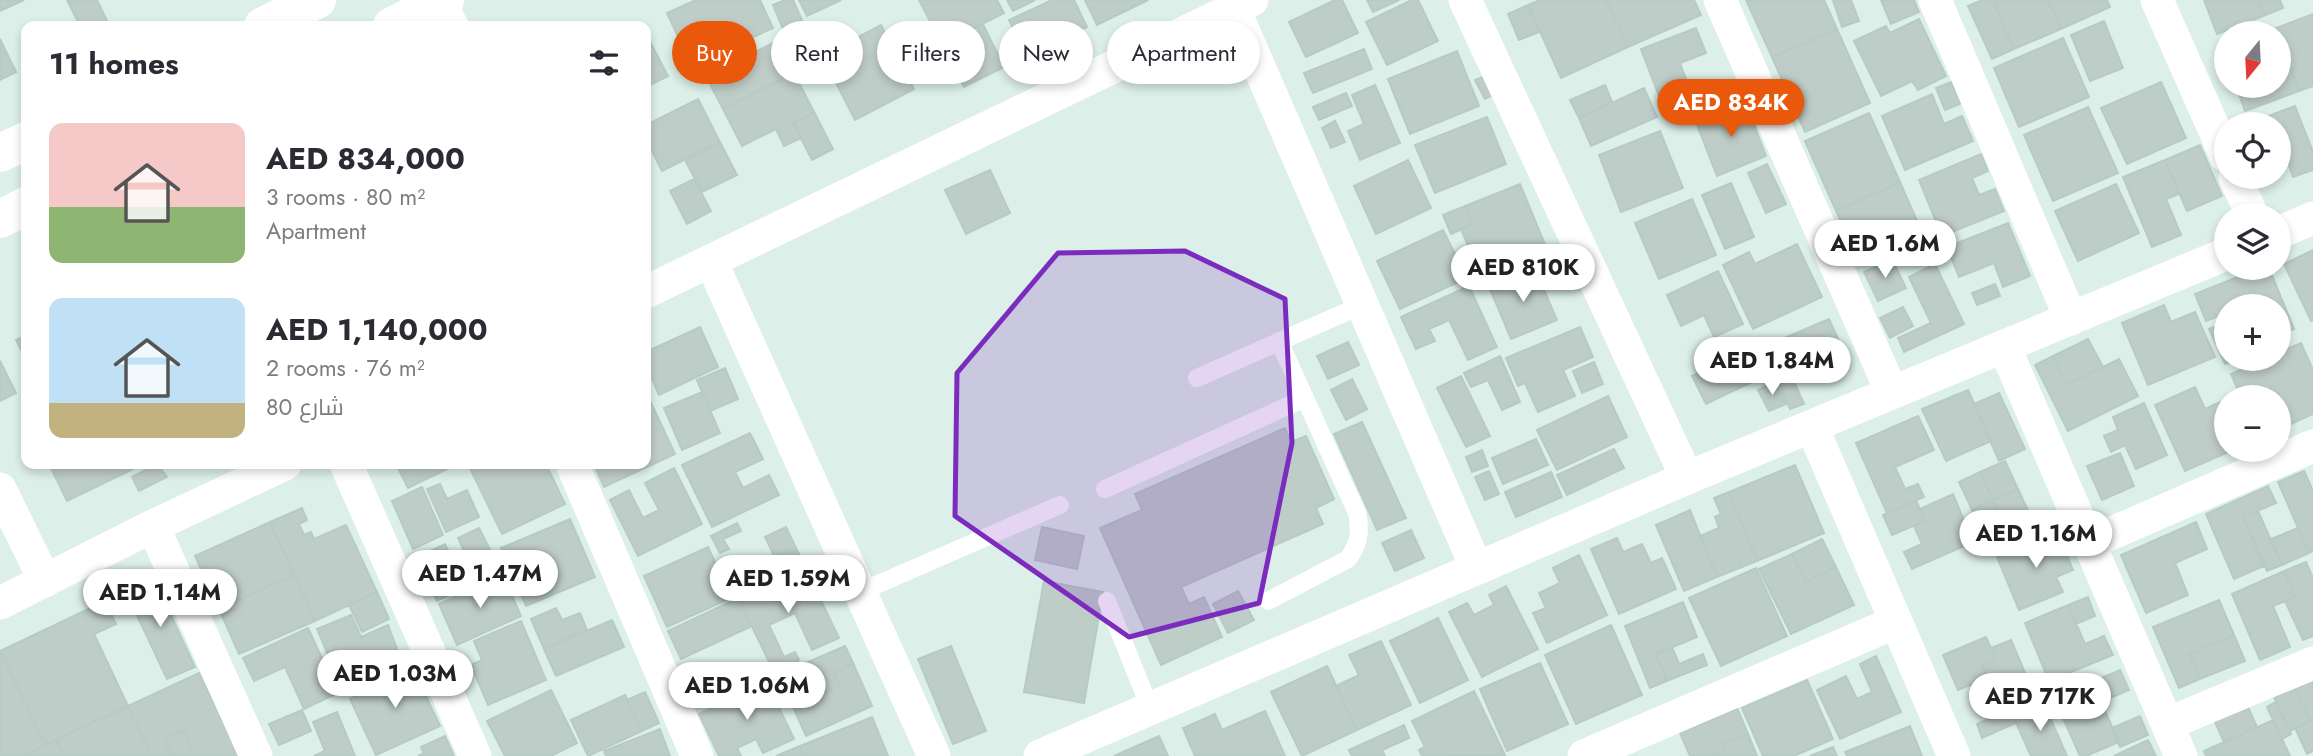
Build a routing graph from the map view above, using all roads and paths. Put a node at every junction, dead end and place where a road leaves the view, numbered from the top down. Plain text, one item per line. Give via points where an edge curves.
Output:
1 (317, 0) edge
2 (1465, 0) edge
3 (1720, 0) edge
4 (1934, 0) edge
5 (2157, 0) edge
6 (1243, 4) edge
7 (446, 10) edge
8 (273, 21) edge
9 (409, 21) edge
10 (2214, 129) edge
11 (21, 143) edge
12 (0, 153) edge
13 (21, 208) edge
14 (2313, 218) edge
15 (0, 219) edge
16 (2291, 227) edge
17 (2214, 259) edge
18 (711, 261) junction
19 (651, 290) edge
20 (1362, 305) junction
21 (2071, 319) junction
22 (1279, 341) junction
23 (2004, 346) junction
24 (1197, 378) dead end
25 (1892, 393) junction
26 (1305, 398) junction
27 (1812, 427) junction
28 (2313, 446) edge
29 (274, 469) edge
30 (348, 469) edge
31 (574, 469) edge
32 (1687, 478) junction
33 (0, 489) edge
34 (1105, 489) dead end
35 (1060, 505) dead end
36 (153, 526) junction
37 (2089, 542) junction
38 (1476, 567) junction
39 (45, 581) junction
40 (860, 592) junction
41 (1107, 601) dead end
42 (1268, 601) dead end
43 (0, 603) edge
44 (1896, 622) junction
45 (2313, 663) edge
46 (1150, 708) junction
47 (2167, 724) junction
48 (257, 756) edge
49 (475, 756) edge
50 (697, 756) edge
51 (934, 756) edge
52 (1040, 756) edge
53 (1584, 756) edge
54 (1954, 756) edge
55 (2181, 756) edge

1 - 8 main road
2 - 32 street
3 - 25 street
4 - 21 street
5 - 10 street
6 - 18 street
6 - 20 street
7 - 9 main road
11 - 12 main road
13 - 15 main road
14 - 16 street
17 - 21 street
18 - 19 street
18 - 40 street
20 - 22 lane
20 - 38 street
21 - 23 street
22 - 24 lane
22 - 26 lane
23 - 25 street
23 - 37 street
25 - 27 street
26 - 34 lane
26 - 42 lane via 1357,513 1359,537 1348,559
27 - 32 street
27 - 44 street
28 - 37 street
29 - 36 street
30 - 49 street
31 - 50 street
32 - 38 street
33 - 39 street
35 - 40 lane
36 - 39 street
36 - 48 street
37 - 47 street
38 - 46 street
39 - 43 street
40 - 51 street
41 - 46 lane
44 - 53 street
44 - 54 street
45 - 47 street
46 - 52 street
47 - 55 street

